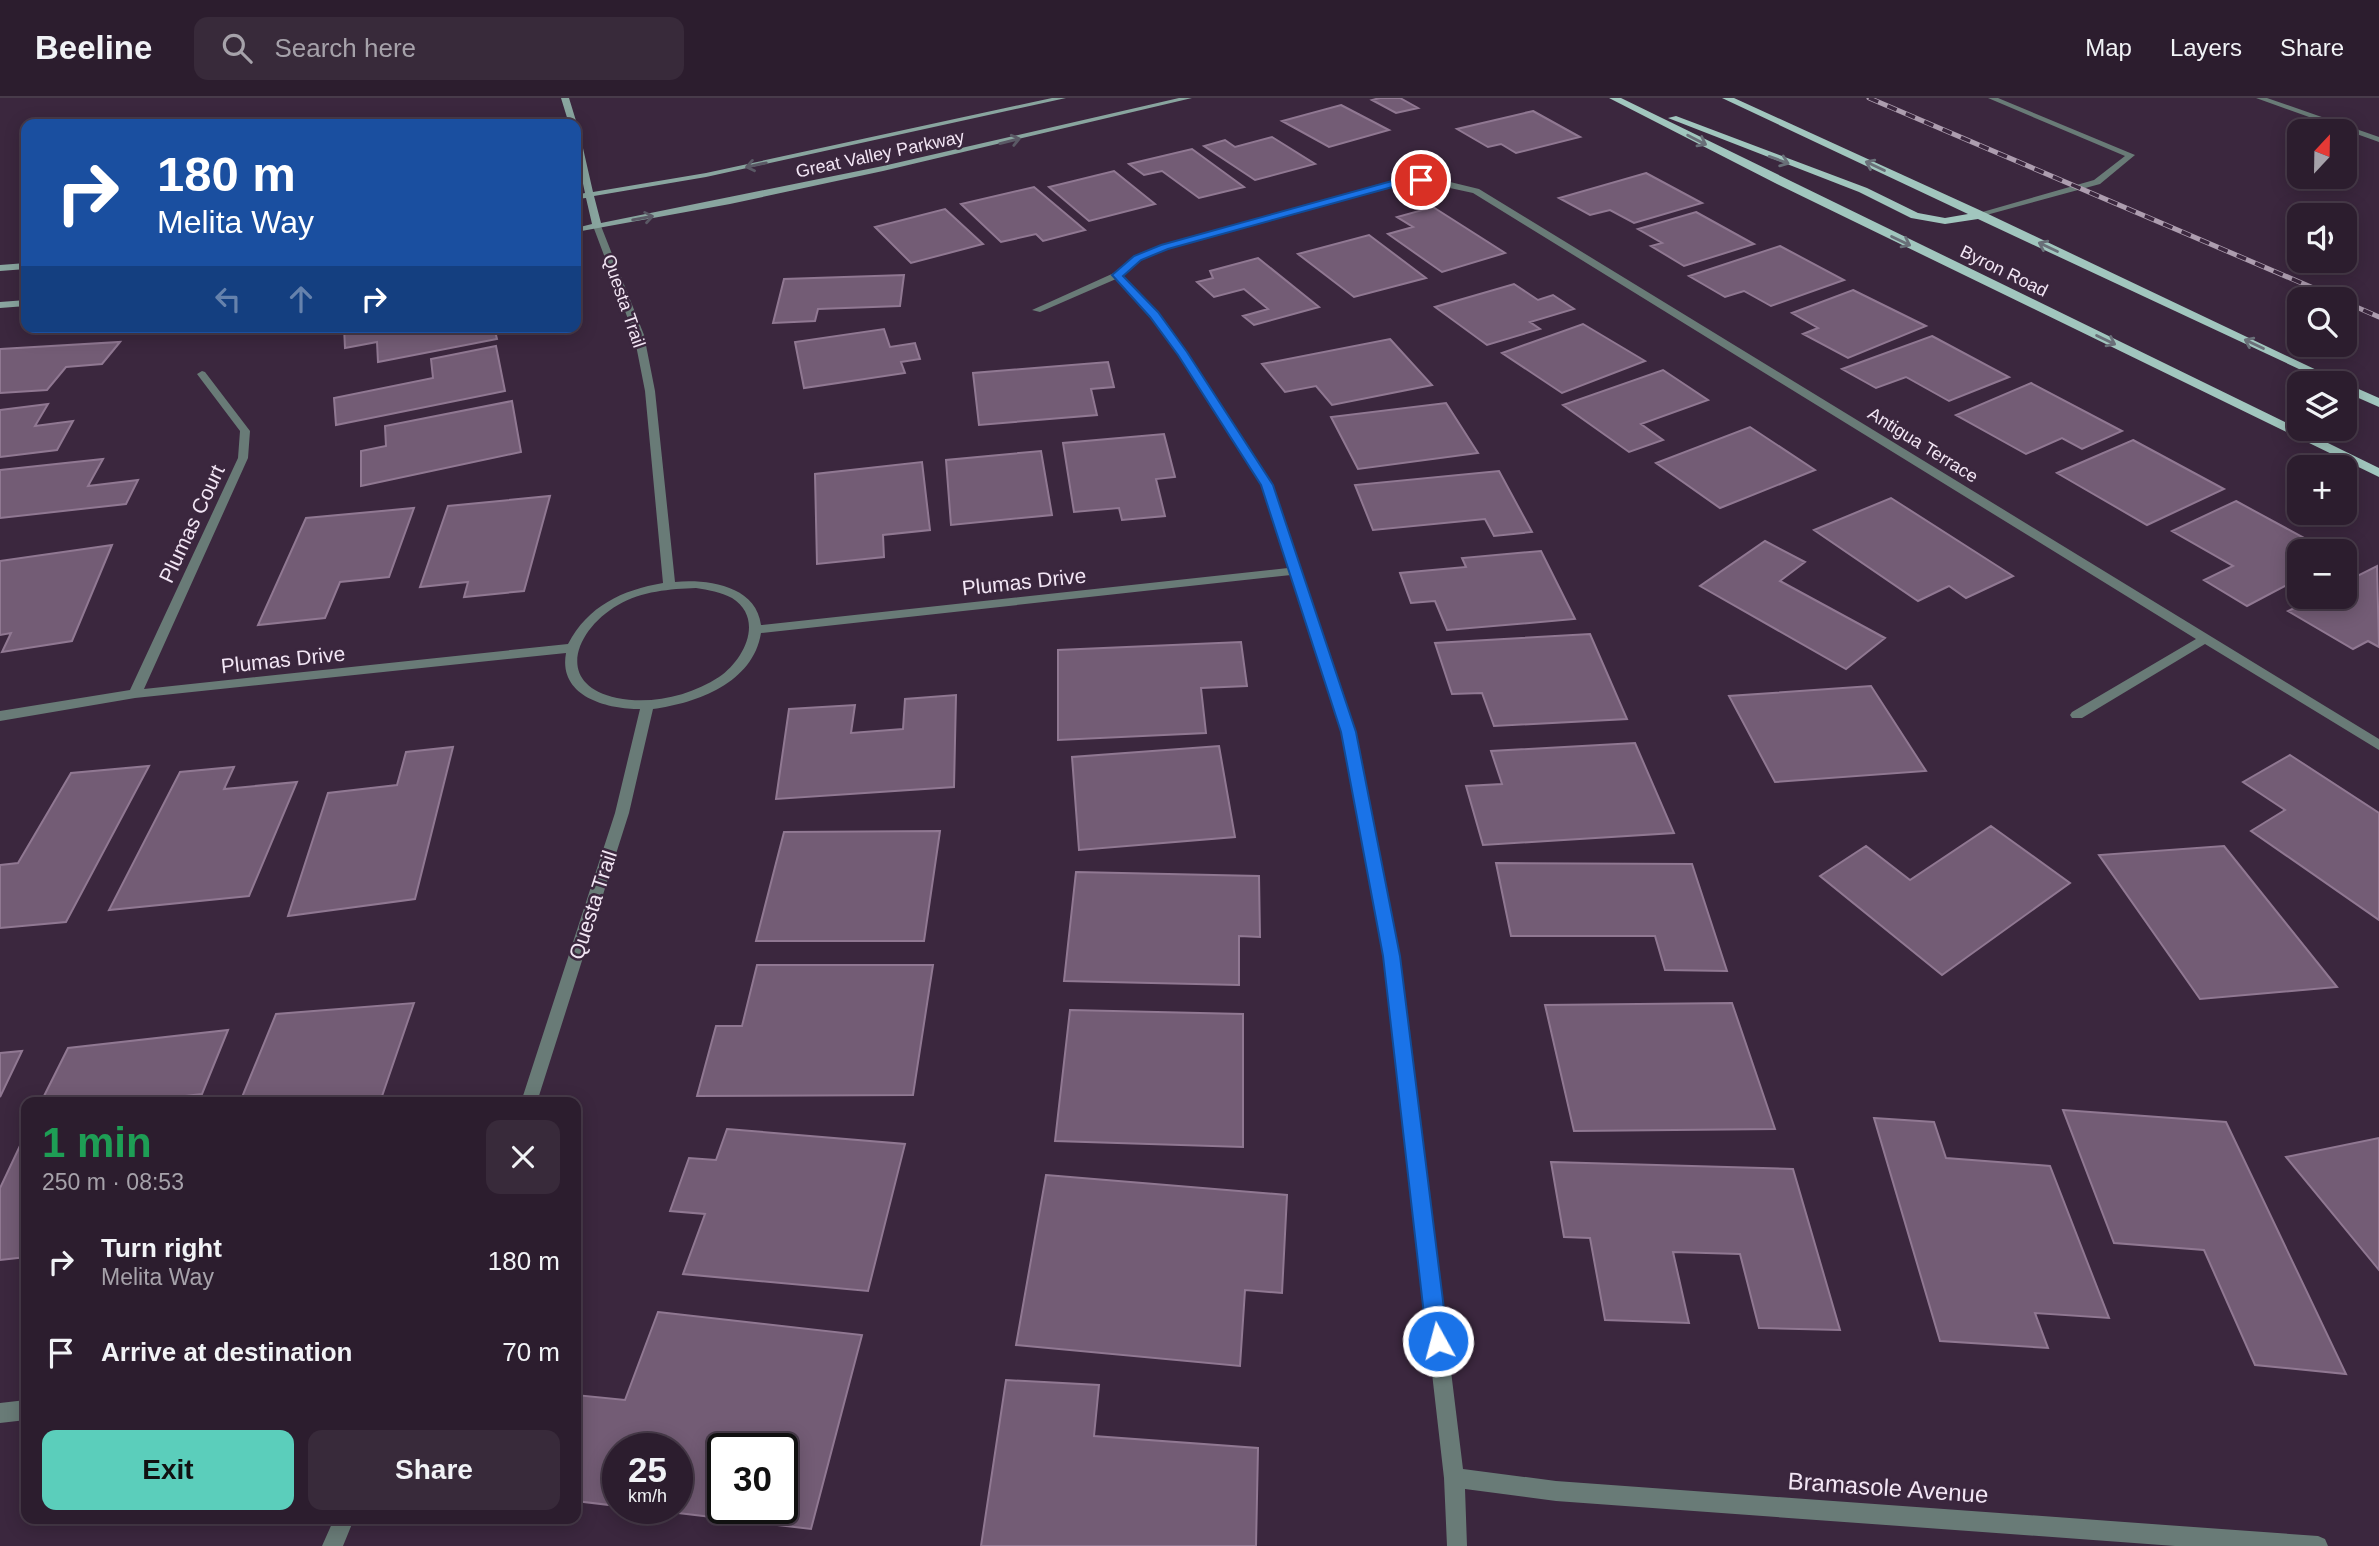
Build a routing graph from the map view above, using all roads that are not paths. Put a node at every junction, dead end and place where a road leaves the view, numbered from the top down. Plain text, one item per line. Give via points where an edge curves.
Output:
1 (565, 98) edge
2 (1062, 98) edge
3 (1188, 98) edge
4 (1727, 98) edge
5 (1992, 98) edge
6 (2260, 98) edge
7 (1619, 100) edge
8 (571, 119) edge
9 (2379, 140) edge
10 (581, 156) edge
11 (590, 194) junction
12 (581, 196) edge
13 (1982, 215) junction
14 (597, 226) junction
15 (581, 229) edge
16 (21, 266) edge
17 (0, 268) edge
18 (1117, 275) junction
19 (21, 303) edge
20 (0, 305) edge
21 (1037, 310) dead end
22 (2313, 371) edge
23 (202, 374) dead end
24 (2357, 392) edge
25 (2379, 402) edge
26 (2379, 473) edge
27 (1295, 571) junction
28 (669, 585) junction
29 (757, 629) junction
30 (2205, 639) junction
31 (571, 648) junction
32 (135, 694) junction
33 (647, 705) junction
34 (2077, 715) dead end
35 (0, 716) edge
36 (2379, 745) edge
37 (531, 1097) edge
38 (21, 1411) edge
39 (0, 1413) edge
40 (1454, 1478) junction
41 (342, 1524) edge
42 (332, 1546) edge
43 (1457, 1546) edge
44 (2318, 1546) edge

1 - 8 main road
2 -> 11 main road, Great Valley Parkway via 706,175
14 -> 3 main road, Great Valley Parkway via 985,147
13 -> 4 main road, Byron Road
5 - 13 street via 2131,156 2097,182
6 - 9 street
7 -> 13 main road via 1863,190 1915,216 1945,221
7 -> 26 main road, Byron Road
10 - 11 main road
11 - 12 main road, Great Valley Parkway
11 - 14 main road
22 -> 13 main road, Byron Road
14 - 15 main road, Great Valley Parkway
14 - 28 street, Questa Trail via 639,335 650,391
16 - 17 main road
18 - 21 street, Antigua Terrace
18 - 27 street via 1183,354 1267,485
18 - 30 street, Antigua Terrace via 1138,258 1165,247 1395,183 1446,182 1476,191
19 - 20 main road
23 - 32 street, Plumas Court via 244,431 243,458
24 - 25 main road
27 - 29 street, Plumas Drive
27 - 40 street via 1348,732 1392,956
28 - 29 street via 696,584 740,598 752,612
28 - 31 street via 632,594 599,612 576,635
29 - 33 street via 743,663 725,678 675,701
30 - 34 street
30 - 36 street, Antigua Terrace
31 - 32 street, Plumas Drive
31 - 33 street via 569,663 585,690 623,705
32 - 35 street, Plumas Drive
33 - 37 street, Questa Trail via 622,813
38 - 39 street
40 - 43 street
40 - 44 street, Bramasole Avenue via 1556,1490
41 - 42 street

